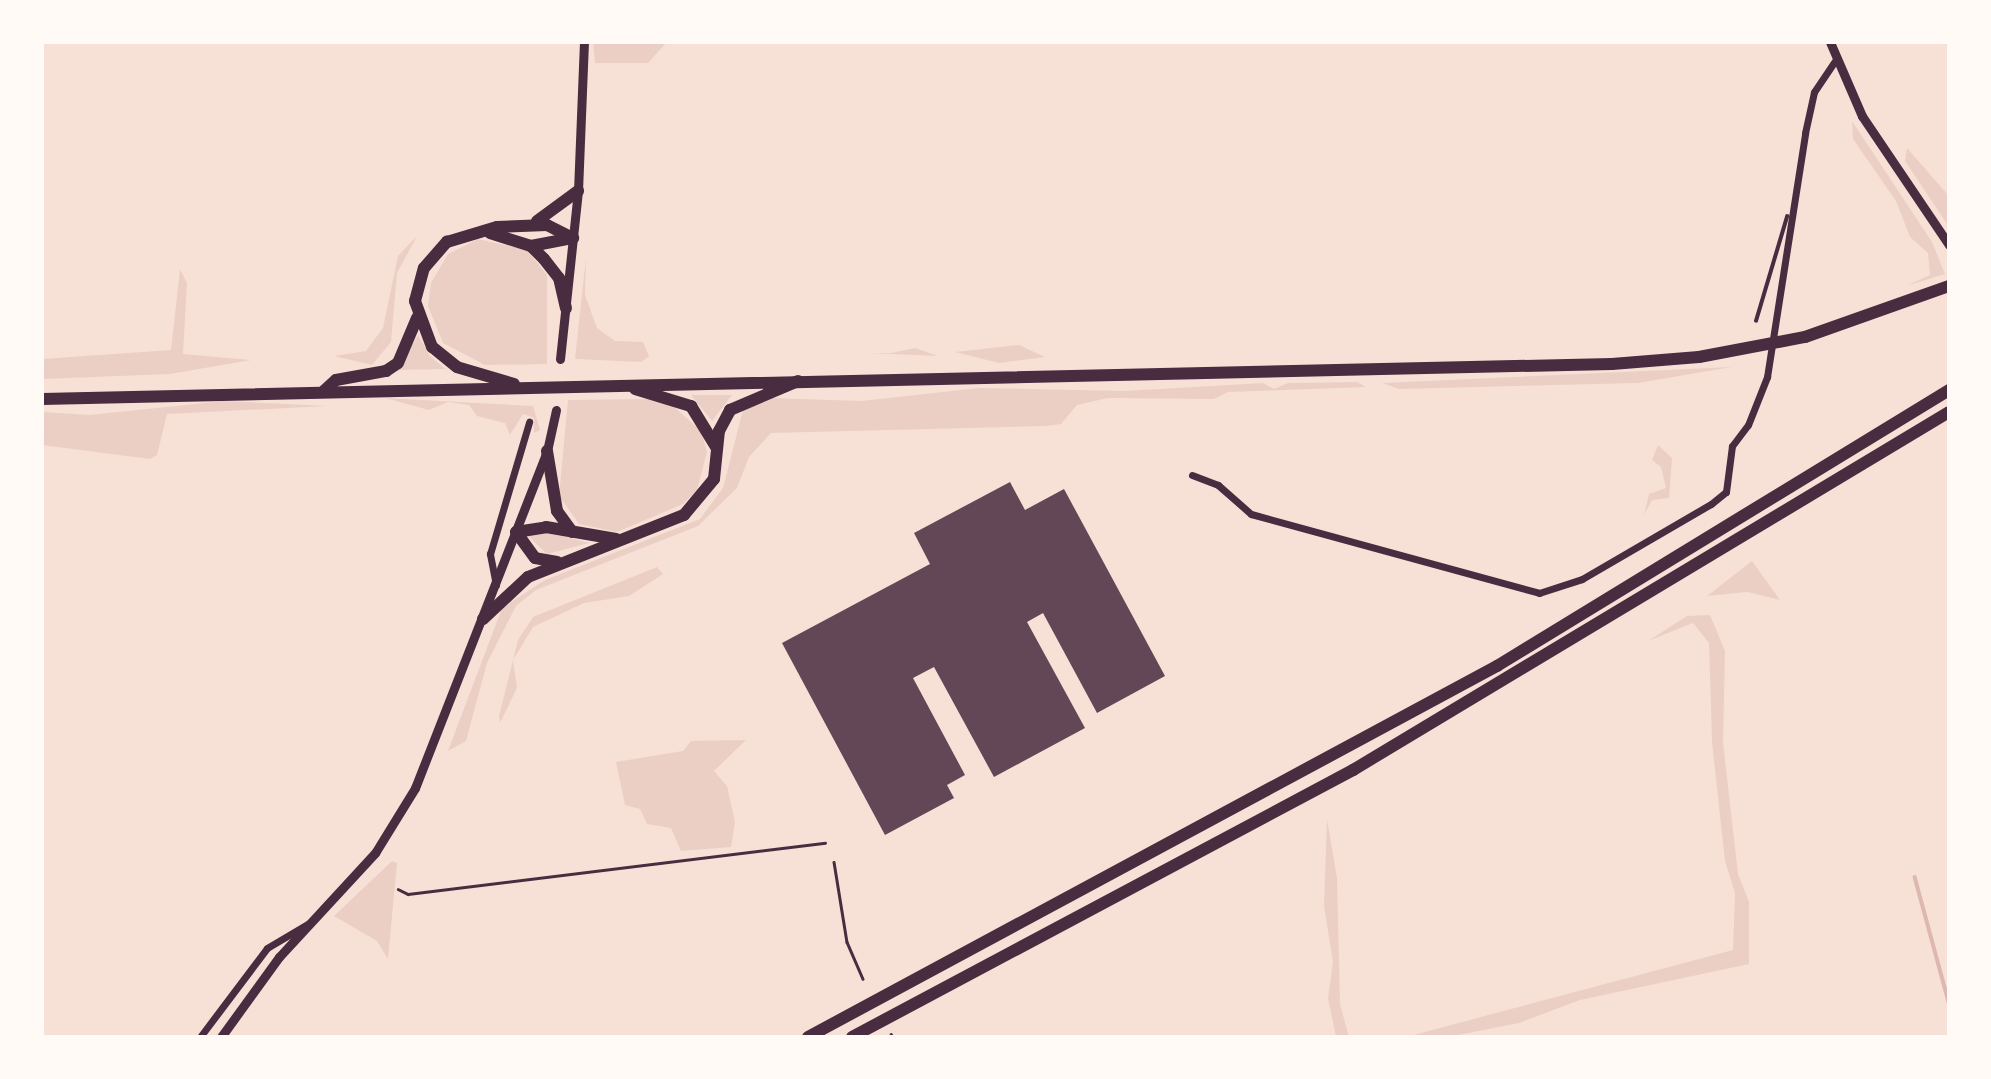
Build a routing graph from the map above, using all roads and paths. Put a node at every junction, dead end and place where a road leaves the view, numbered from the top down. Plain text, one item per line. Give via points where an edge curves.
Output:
1 (584, 42) edge
2 (1830, 42) edge
3 (1835, 61) junction
4 (578, 191) junction
5 (1787, 217) junction
6 (527, 225) junction
7 (480, 231) junction
8 (573, 238) junction
9 (1949, 245) edge
10 (531, 246) junction
11 (1949, 286) edge
12 (566, 308) junction
13 (417, 318) junction
14 (1756, 321) dead end
15 (560, 359) dead end
16 (799, 380) junction
17 (494, 382) junction
18 (615, 384) junction
19 (1949, 390) edge
20 (324, 391) junction
21 (42, 399) edge
22 (556, 410) dead end
23 (1949, 412) edge
24 (528, 422) dead end
25 (547, 451) junction
26 (717, 451) junction
27 (1192, 475) dead end
28 (516, 532) junction
29 (572, 532) junction
30 (634, 536) junction
31 (568, 561) junction
32 (496, 585) junction
33 (484, 618) junction
34 (825, 843) dead end
35 (834, 862) dead end
36 (398, 889) dead end
37 (318, 919) junction
38 (863, 979) dead end
39 (200, 1037) edge
40 (221, 1037) edge
41 (808, 1037) edge
42 (852, 1037) edge

1 - 4 street
2 - 3 street
3 - 5 street via 1814,92
3 - 9 street via 1862,116
4 - 6 highway via 550,217
4 - 8 street
5 - 14 lane
5 - 27 street via 1767,376 1748,425 1732,446 1726,492 1554,591 1539,593 1251,514 1218,485
6 - 7 highway
6 - 8 highway via 547,225
7 - 10 highway
7 - 13 highway via 447,242 424,268
8 - 10 highway
8 - 12 street
10 - 12 highway via 559,278
11 - 16 highway via 1805,337 1699,358
12 - 15 street
13 - 17 highway via 443,358
13 - 20 highway via 398,363 386,372 336,380
16 - 18 highway
16 - 26 highway via 740,401 723,419
17 - 18 highway via 523,387
17 - 20 highway
18 - 26 highway via 684,401 702,417
19 - 41 highway via 1497,666
20 - 21 highway
22 - 25 street
23 - 42 highway via 1353,771
24 - 32 street via 490,554
25 - 28 street
25 - 29 highway via 557,512
26 - 30 highway via 714,479 702,498 676,520
28 - 29 highway via 538,527
28 - 31 highway via 535,558
28 - 32 street
29 - 30 highway via 599,539
30 - 31 highway
31 - 33 highway via 518,582
32 - 33 street
33 - 37 street via 415,789 375,853
34 - 36 path via 408,894
35 - 38 path via 847,942
37 - 39 street via 267,948
37 - 40 street via 247,995

